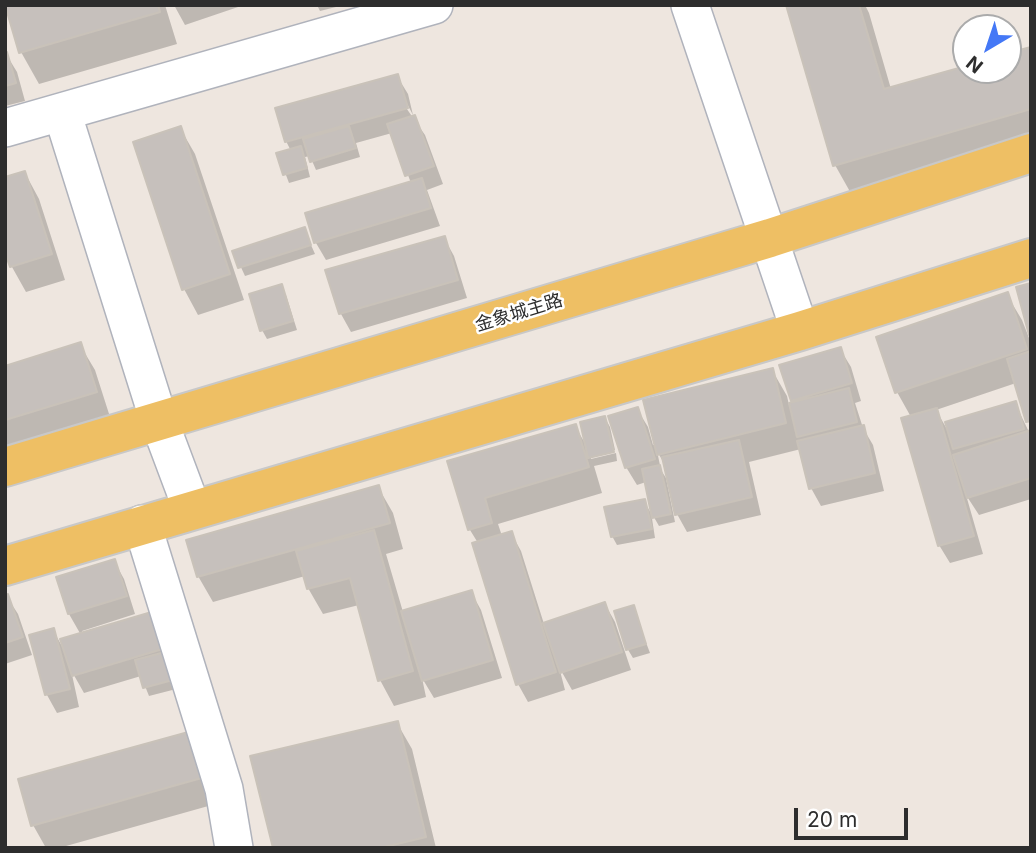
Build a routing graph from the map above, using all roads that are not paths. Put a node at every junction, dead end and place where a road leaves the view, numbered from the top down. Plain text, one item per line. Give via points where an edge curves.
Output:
1 (434, 5) edge
2 (690, 5) edge
3 (62, 112) junction
4 (5, 128) edge
5 (1031, 153) edge
6 (770, 238) junction
7 (1031, 258) edge
8 (800, 331) junction
9 (159, 421) junction
10 (5, 467) edge
11 (192, 509) junction
12 (142, 524) junction
13 (5, 566) edge
14 (234, 848) edge

1 - 3 street
2 - 6 street
3 - 4 street
3 - 9 street
5 - 6 main road, 金象城主路
6 - 8 street
6 - 9 main road, 金象城主路
7 - 8 main road
8 - 11 main road
9 - 10 main road, 金象城主路
9 - 11 street
11 - 12 main road
12 - 13 main road
12 - 14 street via 223,789

